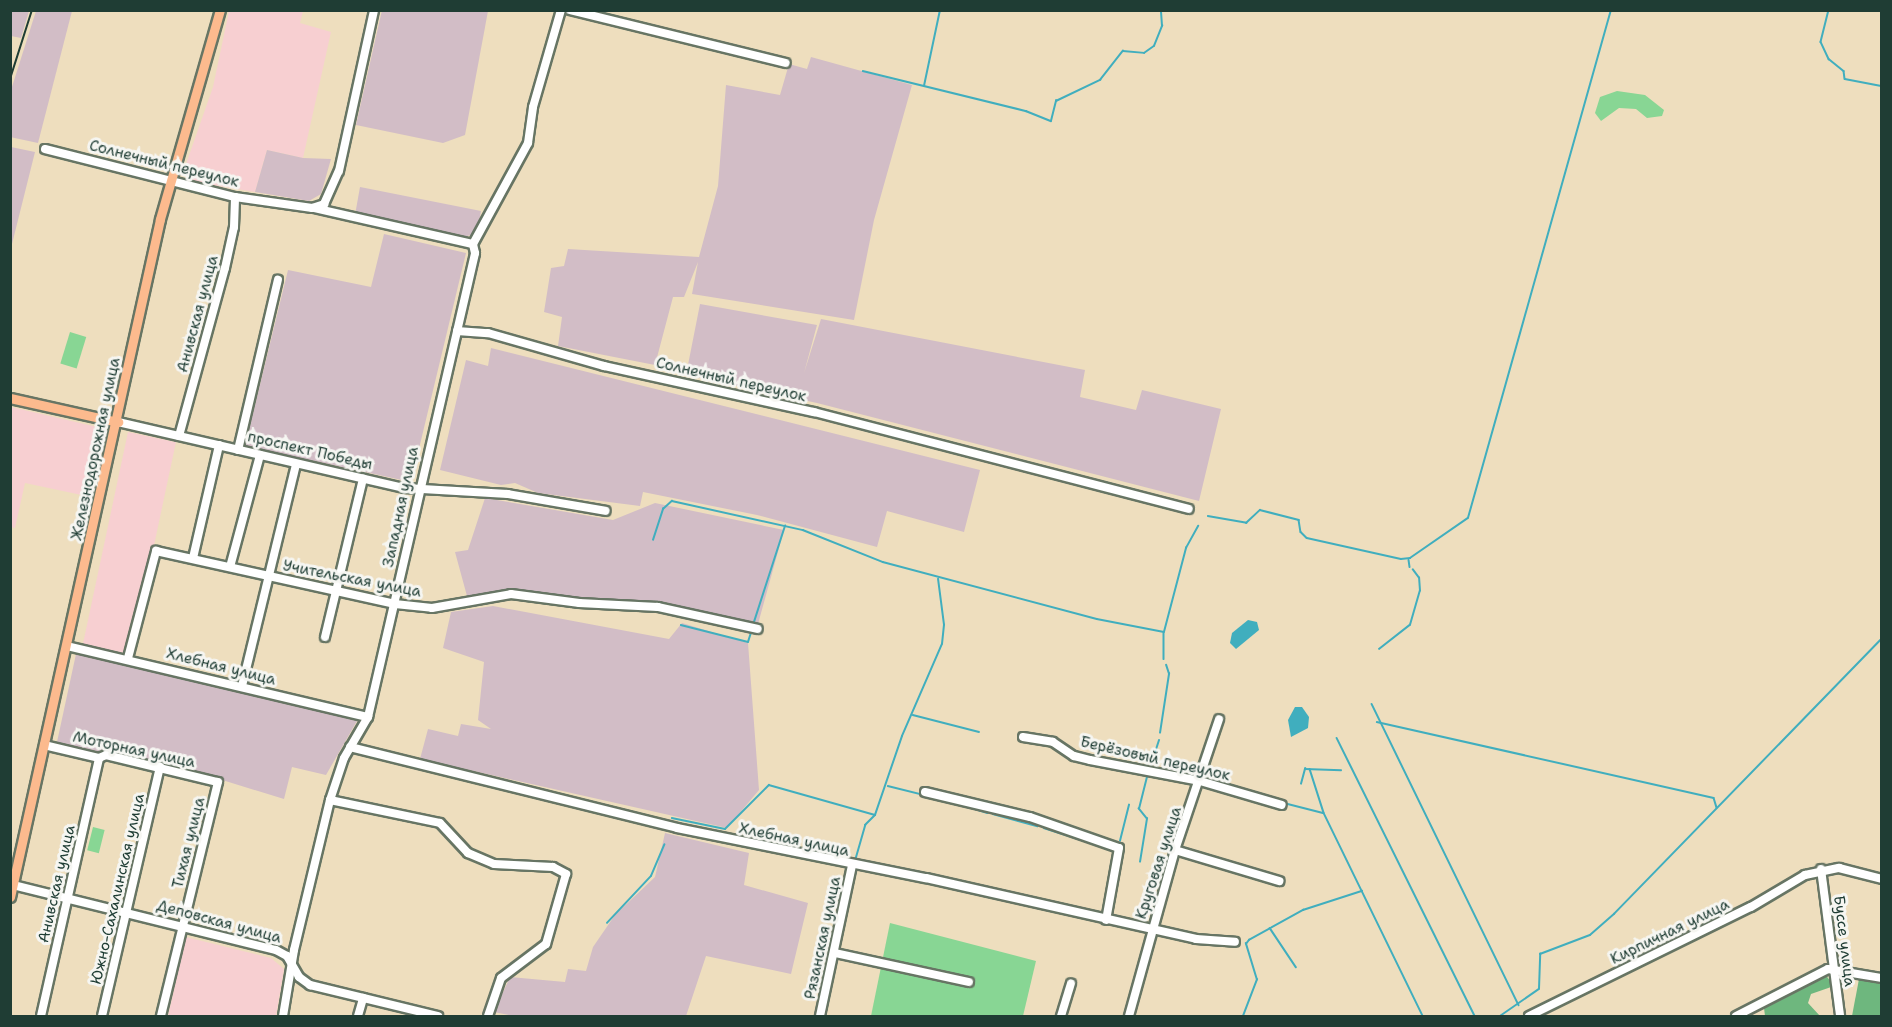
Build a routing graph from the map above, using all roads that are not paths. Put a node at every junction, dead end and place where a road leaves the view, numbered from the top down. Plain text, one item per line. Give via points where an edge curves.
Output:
1 (220, 10) edge
2 (374, 10) edge
3 (561, 10) edge
4 (570, 10) edge
5 (786, 63) dead end
6 (45, 149) dead end
7 (170, 183) junction
8 (235, 197) junction
9 (312, 208) junction
10 (473, 244) junction
11 (278, 280) dead end
12 (457, 331) junction
13 (10, 398) edge
14 (118, 422) junction
15 (179, 436) junction
16 (219, 445) junction
17 (238, 450) junction
18 (260, 455) junction
19 (296, 464) junction
20 (363, 479) junction
21 (418, 490) junction
22 (1190, 509) dead end
23 (606, 511) dead end
24 (193, 558) junction
25 (230, 567) junction
26 (266, 577) junction
27 (337, 591) junction
28 (394, 604) junction
29 (758, 628) dead end
30 (325, 637) dead end
31 (67, 646) junction
32 (128, 658) junction
33 (242, 686) junction
34 (368, 717) junction
35 (1219, 719) dead end
36 (1023, 738) dead end
37 (44, 745) junction
38 (350, 747) junction
39 (99, 758) junction
40 (160, 767) junction
41 (1200, 781) junction
42 (218, 782) joint
43 (925, 792) dead end
44 (330, 800) junction
45 (1282, 805) dead end
46 (1175, 850) junction
47 (852, 866) junction
48 (1821, 869) junction
49 (1881, 879) edge
50 (1279, 881) dead end
51 (13, 885) junction
52 (10, 897) edge
53 (68, 898) junction
54 (126, 912) junction
55 (1106, 920) junction
56 (182, 926) junction
57 (1152, 930) junction
58 (1235, 942) dead end
59 (835, 952) junction
60 (292, 963) junction
61 (1835, 968) junction
62 (1881, 978) edge
63 (969, 982) dead end
64 (1071, 983) dead end
65 (363, 998) junction
66 (41, 1017) edge
67 (102, 1017) edge
68 (161, 1017) edge
69 (283, 1017) edge
70 (358, 1017) edge
71 (438, 1017) edge
72 (488, 1017) edge
73 (820, 1017) edge
74 (1061, 1017) edge
75 (1129, 1017) edge
76 (1529, 1017) edge
77 (1736, 1017) edge
78 (1840, 1017) edge

1 - 7 main road, Железнодорожная улица
2 - 9 street via 339,171 324,204
3 - 10 street, Западная улица via 533,107 528,143
4 - 5 street
6 - 7 street, Солнечный переулок via 144,171
7 - 8 street, Солнечный переулок
7 - 14 main road, Железнодорожная улица
8 - 9 street, Солнечный переулок
8 - 15 street, Анивская улица via 234,227 225,268
9 - 10 street, Солнечный переулок
10 - 12 street, Западная улица via 475,253
11 - 17 street
12 - 21 street, Западная улица
12 - 22 street, Солнечный переулок via 488,333 604,366 814,412
13 - 14 main road, проспект Победы
14 - 15 street, проспект Победы
14 - 31 main road, Железнодорожная улица
15 - 16 street, проспект Победы
16 - 17 street, проспект Победы
16 - 24 street
17 - 18 street, проспект Победы
18 - 19 street, проспект Победы
18 - 25 street
19 - 20 street, проспект Победы
19 - 26 street
20 - 21 street, проспект Победы
20 - 27 street
21 - 23 street, проспект Победы via 508,494
21 - 28 street, Западная улица
24 - 25 street, Учительская улица
24 - 32 street, Учительская улица via 156,550
25 - 26 street, Учительская улица
26 - 27 street, Учительская улица
26 - 33 street
27 - 28 street, Учительская улица
27 - 30 street
28 - 29 street, Учительская улица via 432,608 511,594 658,607
28 - 34 street, Западная улица
31 - 32 street, Хлебная улица
31 - 37 main road, Железнодорожная улица
32 - 33 street, Хлебная улица
33 - 34 street, Хлебная улица
34 - 38 street, Западная улица
35 - 41 street, Круговая улица
36 - 41 street, Берёзовый переулок via 1053,742 1074,756 1090,760
37 - 39 street, Моторная улица
37 - 51 main road, Железнодорожная улица
38 - 44 street, Западная улица
38 - 47 street, Хлебная улица via 677,828
39 - 40 street, Моторная улица via 106,755
39 - 53 street, Анивская улица
40 - 42 street, Моторная улица
40 - 54 street, Южно-Сахалинская улица
41 - 45 street, Берёзовый переулок
41 - 46 street, Круговая улица
42 - 56 street, Тихая улица
43 - 55 street via 1030,817 1119,848
44 - 60 street, Западная улица
44 - 72 street via 440,823 468,853 494,864 553,867 566,874 546,944 501,978
46 - 50 street
46 - 57 street, Круговая улица
47 - 55 street, Хлебная улица via 926,878
47 - 59 street, Рязанская улица
48 - 49 street via 1839,868
48 - 61 street, Буссе улица
48 - 76 street, Кирпичная улица
51 - 52 main road, Железнодорожная улица
51 - 53 street, Деповская улица
53 - 54 street, Деповская улица
53 - 66 street, Анивская улица
54 - 56 street, Деповская улица
54 - 67 street, Южно-Сахалинская улица
55 - 57 street, Хлебная улица
56 - 60 street, Деповская улица via 276,950
56 - 68 street, Тихая улица
57 - 58 street, Хлебная улица
57 - 75 street, Круговая улица
59 - 63 street
59 - 73 street, Рязанская улица
60 - 65 street, Деповская улица via 299,977 310,985
60 - 69 street, Западная улица
61 - 62 street
61 - 77 street
61 - 78 street, Буссе улица
64 - 74 street
65 - 70 street
65 - 71 street, Деповская улица

